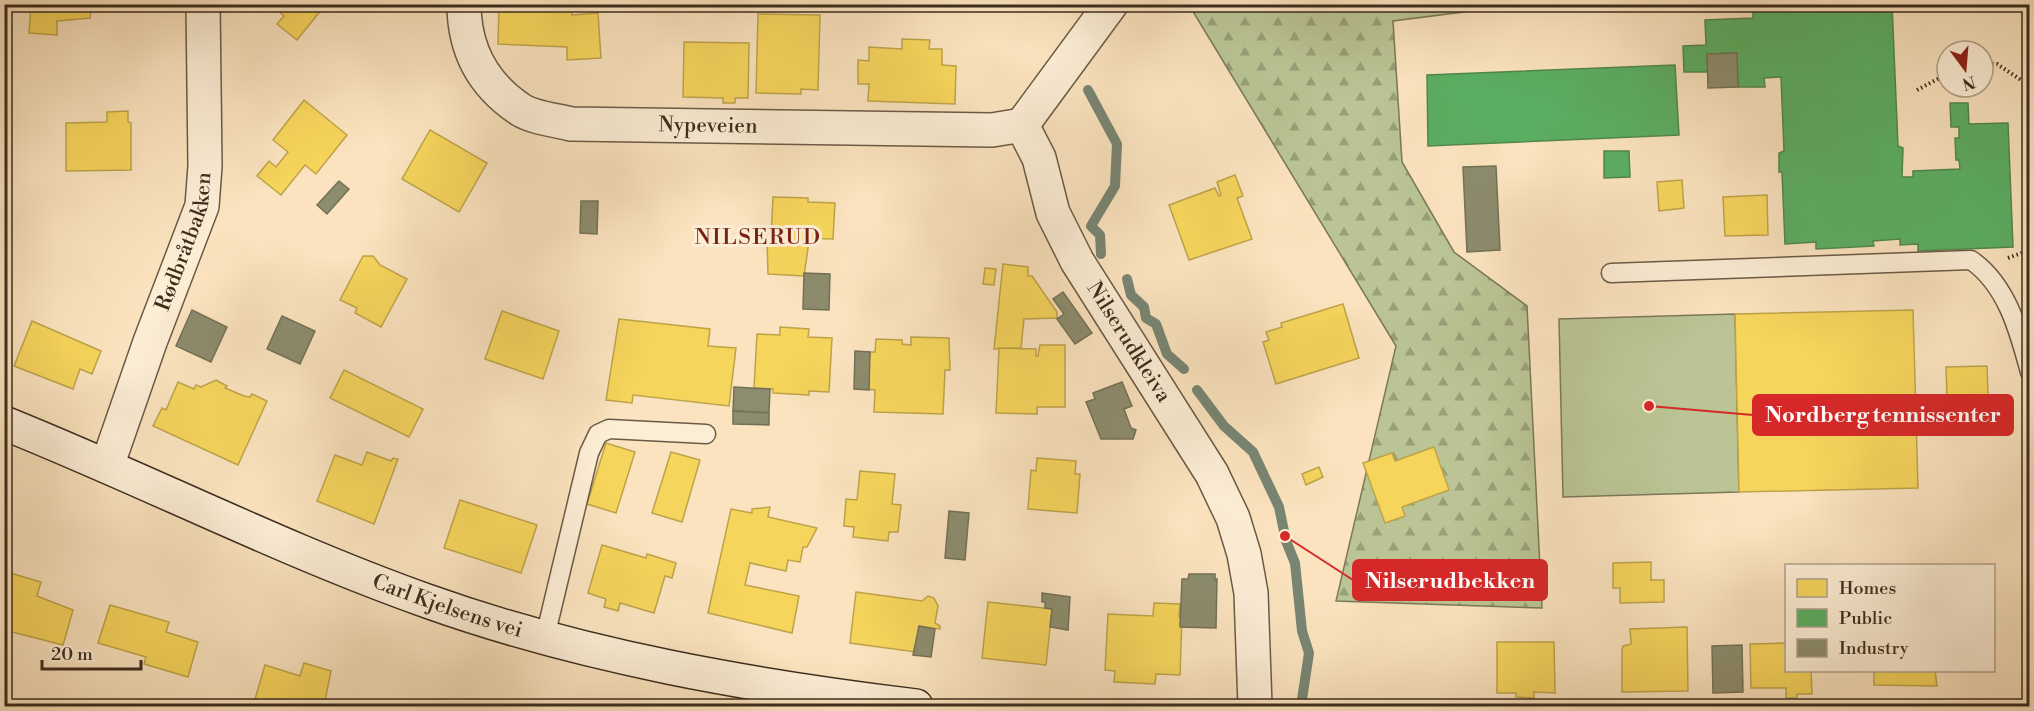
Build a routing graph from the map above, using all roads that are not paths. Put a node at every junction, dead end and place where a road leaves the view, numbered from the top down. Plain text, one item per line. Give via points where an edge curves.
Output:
1 (203, 4) edge
2 (464, 4) edge
3 (1111, 4) edge
4 (1022, 125) junction
5 (1611, 273) dead end
6 (2030, 372) edge
7 (4, 423) edge
8 (706, 434) dead end
9 (107, 466) junction
10 (545, 637) junction
11 (779, 697) edge
12 (916, 706) edge
13 (1255, 706) edge

1 - 9 street, Rødbråtbakken via 202,206
2 - 4 street, Nypeveien via 464,29 480,74 522,111 571,124 992,130
3 - 4 street
4 - 13 street, Nilserudkleiva via 1039,158 1053,213 1077,261 1212,474 1233,518 1251,593
5 - 6 lane via 1971,260 1981,267 2013,311
7 - 9 street, Carl Kjelsens vei
8 - 10 lane via 609,429 598,434 589,453
9 - 10 street, Carl Kjelsens vei via 343,569 428,602
10 - 11 street, Carl Kjelsens vei
11 - 12 street, Carl Kjelsens vei

